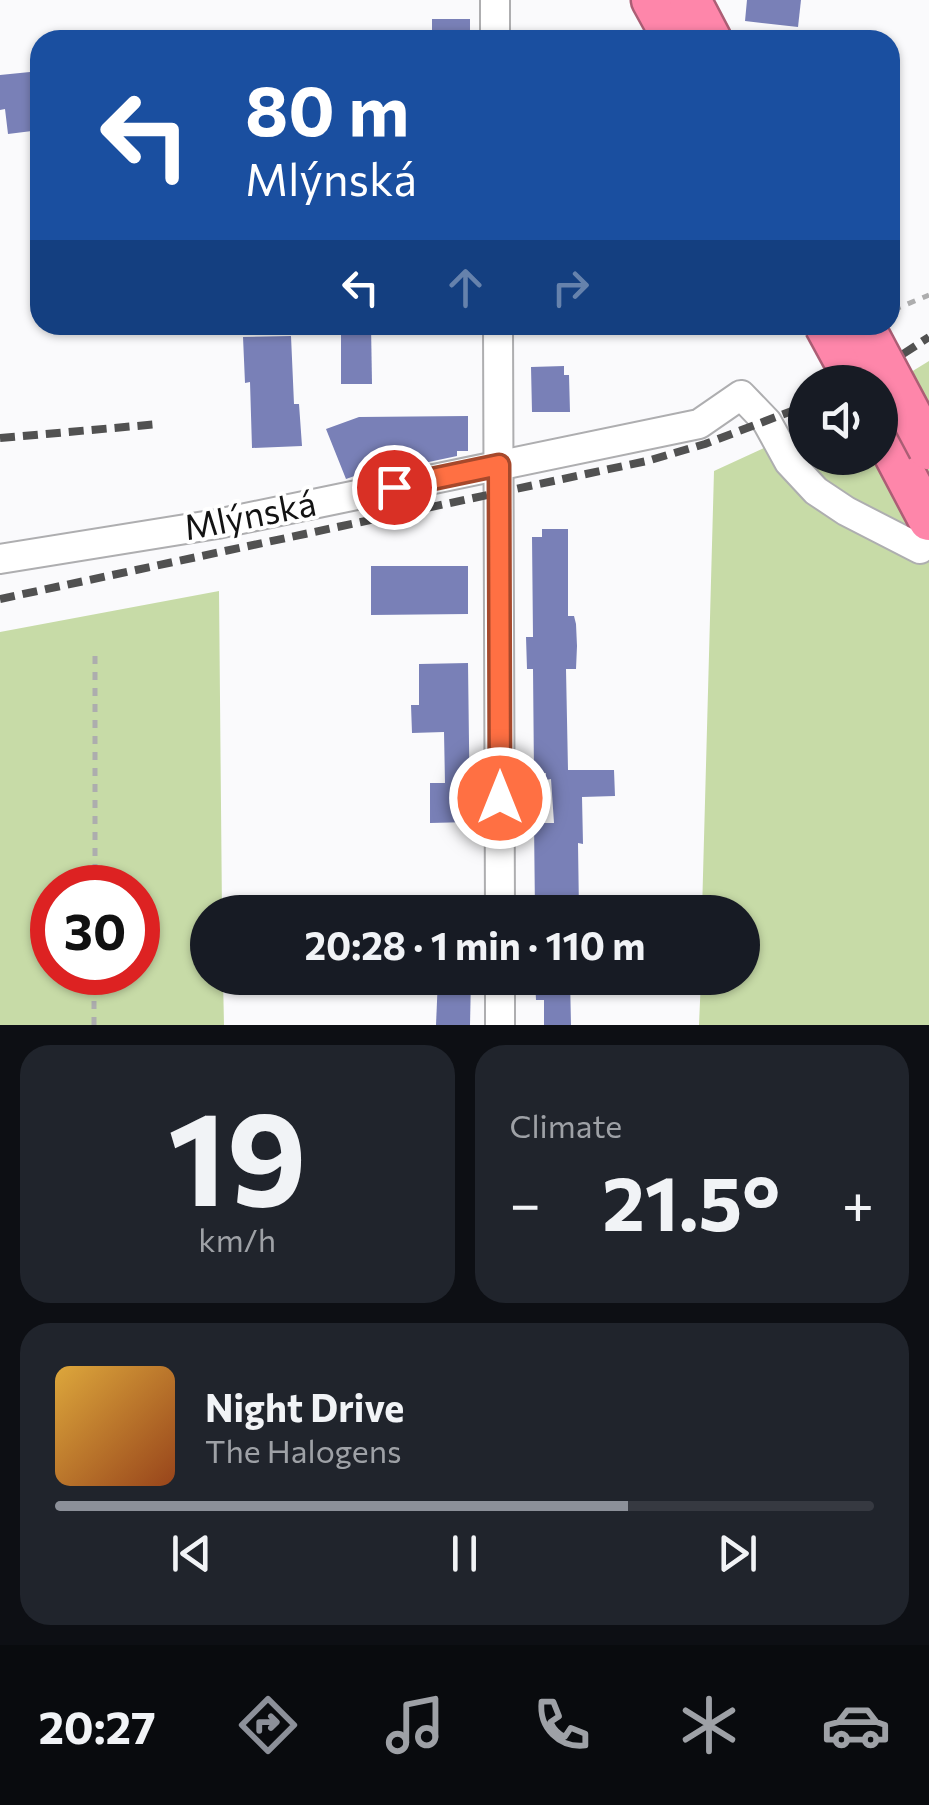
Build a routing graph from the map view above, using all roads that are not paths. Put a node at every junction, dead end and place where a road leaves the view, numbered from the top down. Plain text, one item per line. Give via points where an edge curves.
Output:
1 (495, 0) edge
2 (652, 0) edge
3 (690, 0) edge
4 (495, 30) edge
5 (668, 30) edge
6 (706, 30) edge
7 (498, 335) edge
8 (831, 335) edge
9 (868, 335) edge
10 (847, 365) edge
11 (929, 449) edge
12 (499, 465) junction
13 (898, 470) edge
14 (925, 534) edge
15 (0, 559) edge
16 (500, 895) edge
17 (500, 995) edge
18 (500, 1025) edge

1 - 4 street
2 - 5 highway
3 - 6 highway
7 - 12 street
8 - 10 highway, bridge
9 - 11 highway, bridge
12 - 14 street, Mlýnská via 699,424 740,395 816,492
12 - 15 street, Mlýnská via 217,524
12 - 16 street
13 - 14 highway
17 - 18 street

